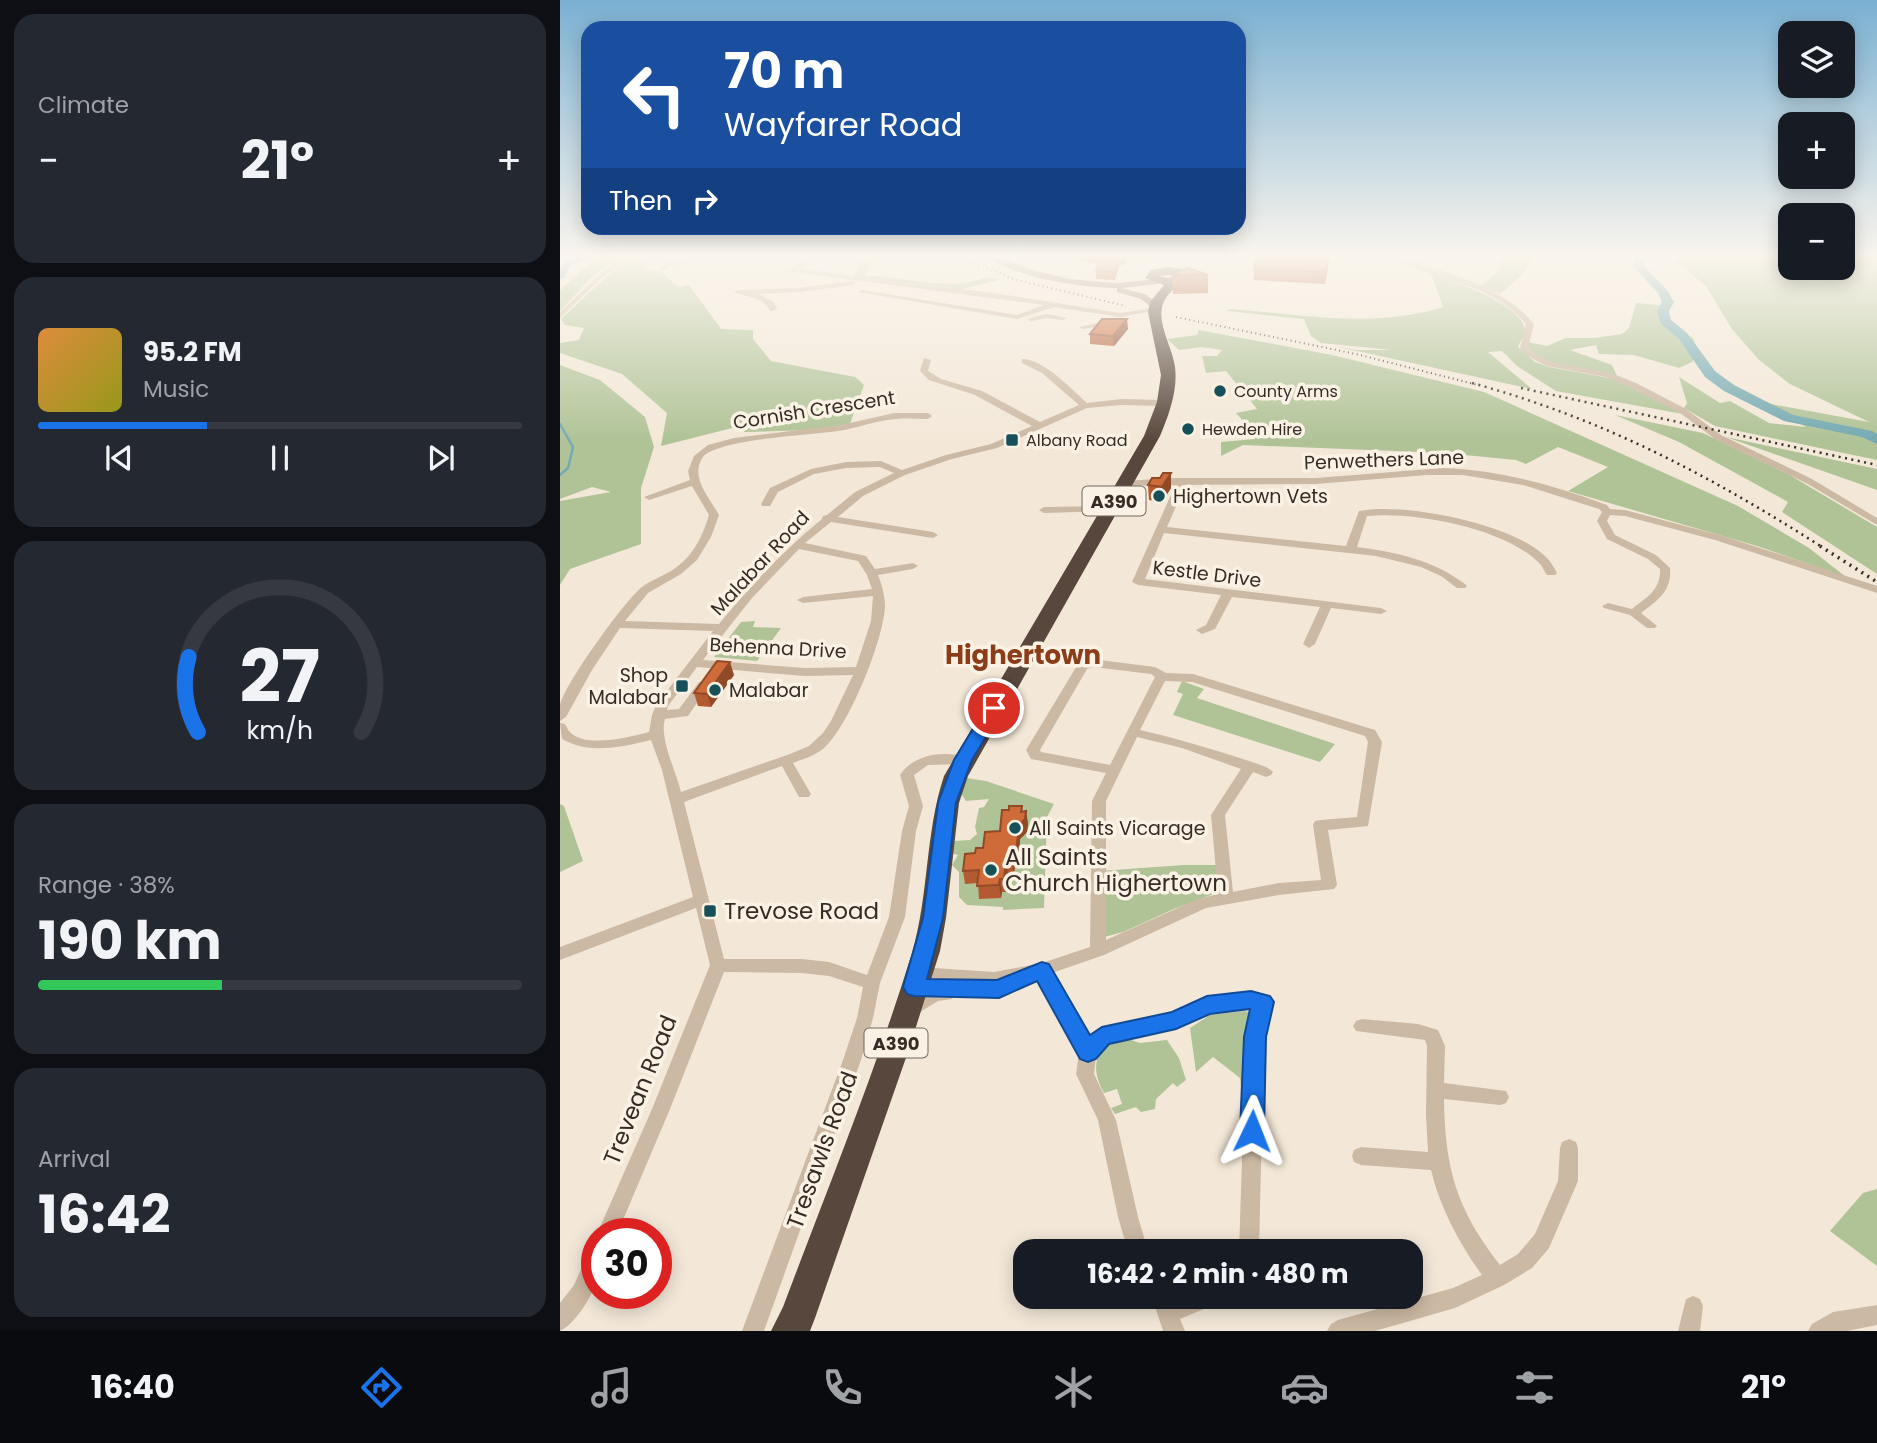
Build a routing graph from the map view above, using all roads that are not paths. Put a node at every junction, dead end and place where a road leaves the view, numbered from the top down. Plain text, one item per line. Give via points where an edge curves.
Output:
1 (1012, 316) edge
2 (1048, 316) edge
3 (1049, 316) edge
4 (1119, 316) edge
5 (1155, 316) edge
6 (1523, 316) edge
7 (1017, 317) joint
8 (1063, 318) dead end
9 (1083, 327) dead end
10 (927, 360) dead end
11 (1025, 361) dead end
12 (1163, 403) junction
13 (1085, 406) junction
14 (902, 415) junction
15 (928, 416) dead end
16 (911, 422) dead end
17 (1041, 426) junction
18 (902, 473) junction
19 (1176, 481) junction
20 (695, 482) junction
21 (1125, 482) junction
22 (649, 497) dead end
23 (766, 504) dead end
24 (1109, 509) junction
25 (1044, 510) dead end
26 (1607, 512) junction
27 (827, 518) junction
28 (1877, 522) edge
29 (1161, 530) junction
30 (933, 535) dead end
31 (797, 545) junction
32 (1351, 548) junction
33 (913, 566) dead end
34 (871, 573) junction
35 (1551, 573) dead end
36 (1461, 586) dead end
37 (1877, 590) edge
38 (877, 592) junction
39 (1227, 595) junction
40 (803, 600) dead end
41 (1326, 606) junction
42 (1608, 606) dead end
43 (1381, 611) dead end
44 (1634, 613) junction
45 (618, 624) junction
46 (1651, 626) dead end
47 (723, 628) junction
48 (1202, 630) dead end
49 (1309, 644) dead end
50 (694, 663) junction
51 (718, 665) junction
52 (860, 671) junction
53 (1163, 677) junction
54 (658, 715) junction
55 (1311, 715) joint
56 (560, 717) edge
57 (560, 727) edge
58 (1132, 732) junction
59 (656, 735) junction
60 (785, 760) junction
61 (963, 760) junction
62 (1250, 766) junction
63 (1112, 770) junction
64 (1266, 772) dead end
65 (804, 794) dead end
66 (677, 799) junction
67 (1226, 898) junction
68 (702, 900) junction
69 (1098, 951) junction
70 (560, 954) edge
71 (718, 965) junction
72 (1042, 970) junction
73 (872, 983) junction
74 (999, 989) junction
75 (913, 992) junction
76 (1362, 1026) dead end
77 (1088, 1052) junction
78 (1436, 1090) junction
79 (1500, 1097) dead end
80 (1569, 1148) dead end
81 (1361, 1156) dead end
82 (1440, 1162) junction
83 (614, 1218) edge
84 (1134, 1239) edge
85 (1249, 1239) edge
86 (1497, 1278) junction
87 (581, 1292) edge
88 (1693, 1306) dead end
89 (1877, 1315) edge
90 (560, 1320) edge
91 (794, 1327) edge
92 (1344, 1330) edge
93 (753, 1331) edge
94 (1689, 1331) edge
95 (1819, 1331) edge

1 - 7 street
2 - 7 street via 1030,322
3 - 8 street
4 - 9 street via 1112,323
5 - 12 highway, A390 via 1168,365
6 - 28 street via 1530,324 1524,348 1536,358 1633,385 1683,411 1718,437 1785,468
10 - 17 street via 925,371 931,379 986,395
11 - 13 street via 1045,371
12 - 13 street, Malabar Road
12 - 21 highway, A390 via 1152,436
13 - 17 street, Malabar Road
14 - 15 street, Cornish Crescent
14 - 16 street
14 - 20 street, Cornish Crescent via 722,443 699,456 692,471
17 - 18 street, Malabar Road via 993,446
18 - 23 street via 881,464 811,472 774,490
18 - 27 street, Malabar Road via 859,494
19 - 21 street, Penwethers Lane
19 - 26 street, Penwethers Lane via 1350,480 1444,471 1554,489
19 - 29 street, Kestle Drive via 1179,488
20 - 22 street
20 - 45 street via 714,515 708,537 683,568 645,590
21 - 24 highway, A390
24 - 25 street
24 - 61 highway, A390
26 - 37 street, Penwethers Lane via 1719,538
26 - 44 street via 1602,521 1611,537 1665,568 1667,580 1661,592
27 - 30 street
27 - 31 street, Malabar Road
29 - 32 street
29 - 39 street, Kestle Drive via 1138,582
31 - 34 street via 855,555
31 - 47 street, Malabar Road
32 - 35 street via 1363,513 1417,513 1497,535 1543,559
32 - 36 street via 1433,567
33 - 34 street
34 - 38 street
38 - 40 street
38 - 52 street via 876,626
39 - 41 street, Kestle Drive
39 - 48 street via 1211,627
41 - 43 street, Kestle Drive
41 - 49 street
42 - 44 street
44 - 46 street
45 - 47 street
45 - 56 street
47 - 50 street, Malabar Road
50 - 51 street, Behenna Drive
50 - 54 street, Malabar Road
51 - 52 street, Behenna Drive
51 - 54 street via 683,713
52 - 60 street via 825,740
53 - 55 street via 1193,678
53 - 58 street
53 - 63 street via 1155,671 1092,663 1082,667 1033,750 1036,756
54 - 59 street, Malabar Road
55 - 67 street via 1370,733 1375,743 1363,822 1321,825 1329,885
57 - 59 street via 573,741 591,745
58 - 62 street
58 - 63 street
59 - 66 street, Malabar Road
60 - 65 street
60 - 66 street
61 - 73 street via 927,761 909,771 907,779 916,806 897,917
61 - 75 highway, Tresawls Road / A390 via 947,803 933,918
62 - 64 street
62 - 67 street via 1218,815
63 - 69 street via 1099,801
66 - 68 street, Malabar Road
67 - 69 street via 1183,910
68 - 70 street
68 - 71 street, Malabar Road
69 - 72 street
71 - 73 street via 802,965
71 - 83 street, Trevean Road
72 - 74 street
72 - 75 street
72 - 77 street
73 - 93 street via 852,1060
74 - 75 street
74 - 75 street via 967,994
75 - 91 highway, Tresawls Road / A390
76 - 78 street via 1432,1035
77 - 84 street via 1085,1074 1107,1120
77 - 85 street via 1102,1037 1176,1020 1207,1005 1263,1002 1255,1037
78 - 79 street
78 - 82 street
80 - 86 street via 1569,1181 1542,1241 1525,1261
81 - 82 street
82 - 86 street via 1461,1225
86 - 92 street via 1455,1298
87 - 90 street
88 - 94 street
89 - 95 street via 1833,1323

